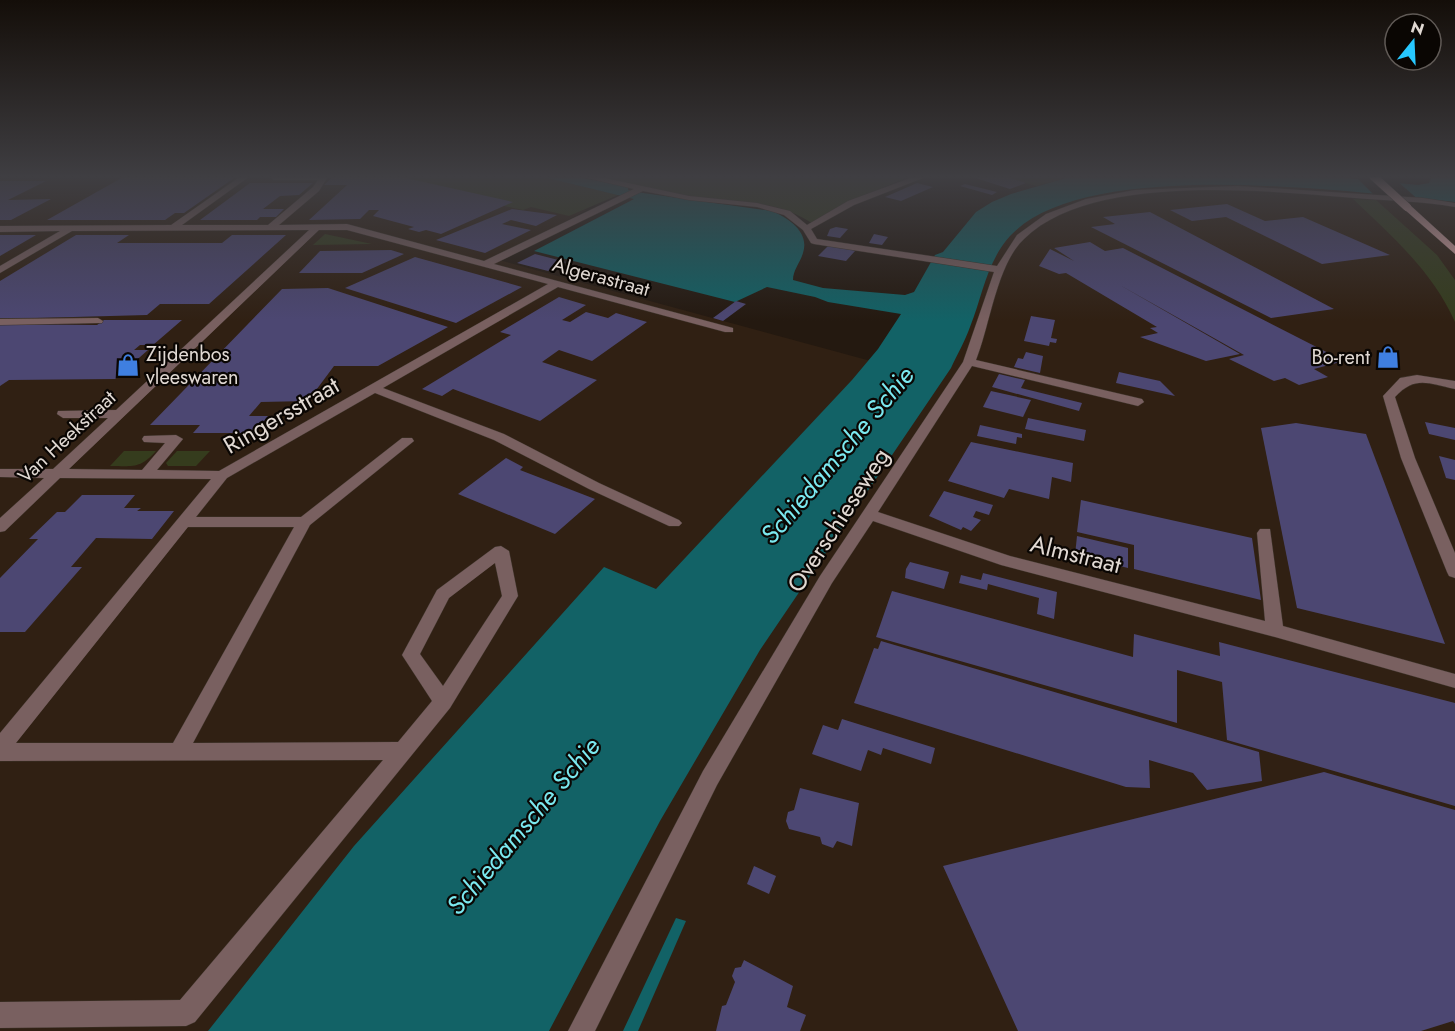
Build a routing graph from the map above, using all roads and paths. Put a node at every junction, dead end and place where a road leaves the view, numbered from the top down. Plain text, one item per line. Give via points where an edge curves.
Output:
1 (178, 224) edge
2 (274, 224) edge
3 (569, 224) edge
4 (801, 224) edge
5 (817, 224) edge
6 (1034, 224) edge
7 (1426, 224) edge
8 (271, 227) junction
9 (317, 227) junction
10 (0, 228) edge
11 (70, 228) junction
12 (173, 228) junction
13 (806, 228) junction
14 (1455, 251) edge
15 (486, 264) junction
16 (997, 269) junction
17 (0, 270) edge
18 (556, 284) junction
19 (98, 321) dead end
20 (0, 322) edge
21 (729, 330) dead end
22 (969, 362) junction
23 (1455, 385) edge
24 (373, 388) junction
25 (1397, 389) junction
26 (1455, 396) edge
27 (1138, 402) dead end
28 (63, 414) dead end
29 (119, 414) junction
30 (149, 439) dead end
31 (407, 441) dead end
32 (0, 473) edge
33 (57, 473) junction
34 (146, 474) junction
35 (222, 475) junction
36 (868, 514) junction
37 (183, 522) junction
38 (304, 522) junction
39 (674, 523) dead end
40 (0, 527) edge
41 (1265, 533) dead end
42 (1455, 572) edge
43 (1275, 630) junction
44 (1455, 681) edge
45 (443, 702) junction
46 (0, 750) edge
47 (402, 751) junction
48 (178, 752) junction
49 (0, 1015) edge
50 (581, 1031) edge

1 - 12 street
2 - 8 street
3 - 15 street
4 - 13 street
5 - 13 street
6 - 16 street, Overschieseweg
7 - 14 main road, bridge
8 - 9 street, Algerastraat
8 - 12 street, Algerastraat
9 - 15 street, Algerastraat via 347,227
9 - 29 street, Van Heekstraat
10 - 11 street, Algerastraat
11 - 12 street, Algerastraat
11 - 17 street
13 - 16 street via 814,241
15 - 18 street, Algerastraat
16 - 22 street, Overschieseweg via 978,343
18 - 21 street, Algerastraat
18 - 24 street, Ringersstraat
19 - 20 street
22 - 27 street
22 - 36 street, Overschieseweg
23 - 25 street via 1417,379 1404,381
24 - 35 street, Ringersstraat
24 - 39 street via 499,436
25 - 26 street
25 - 42 street via 1389,396 1408,458
28 - 29 street
29 - 33 street, Van Heekstraat
30 - 34 street via 176,439
31 - 38 street
32 - 33 street, Ringersstraat
33 - 34 street, Ringersstraat
33 - 40 street, Van Heekstraat
34 - 35 street, Ringersstraat
35 - 37 street
36 - 43 street, Almstraat via 1006,561
36 - 50 street, Overschieseweg via 710,778
37 - 38 street
37 - 46 street
38 - 48 street
41 - 43 street
43 - 44 street, Almstraat
45 - 45 street via 510,596 501,550 443,594 411,655
45 - 47 street
46 - 48 street
47 - 48 street
47 - 49 street via 186,1012

